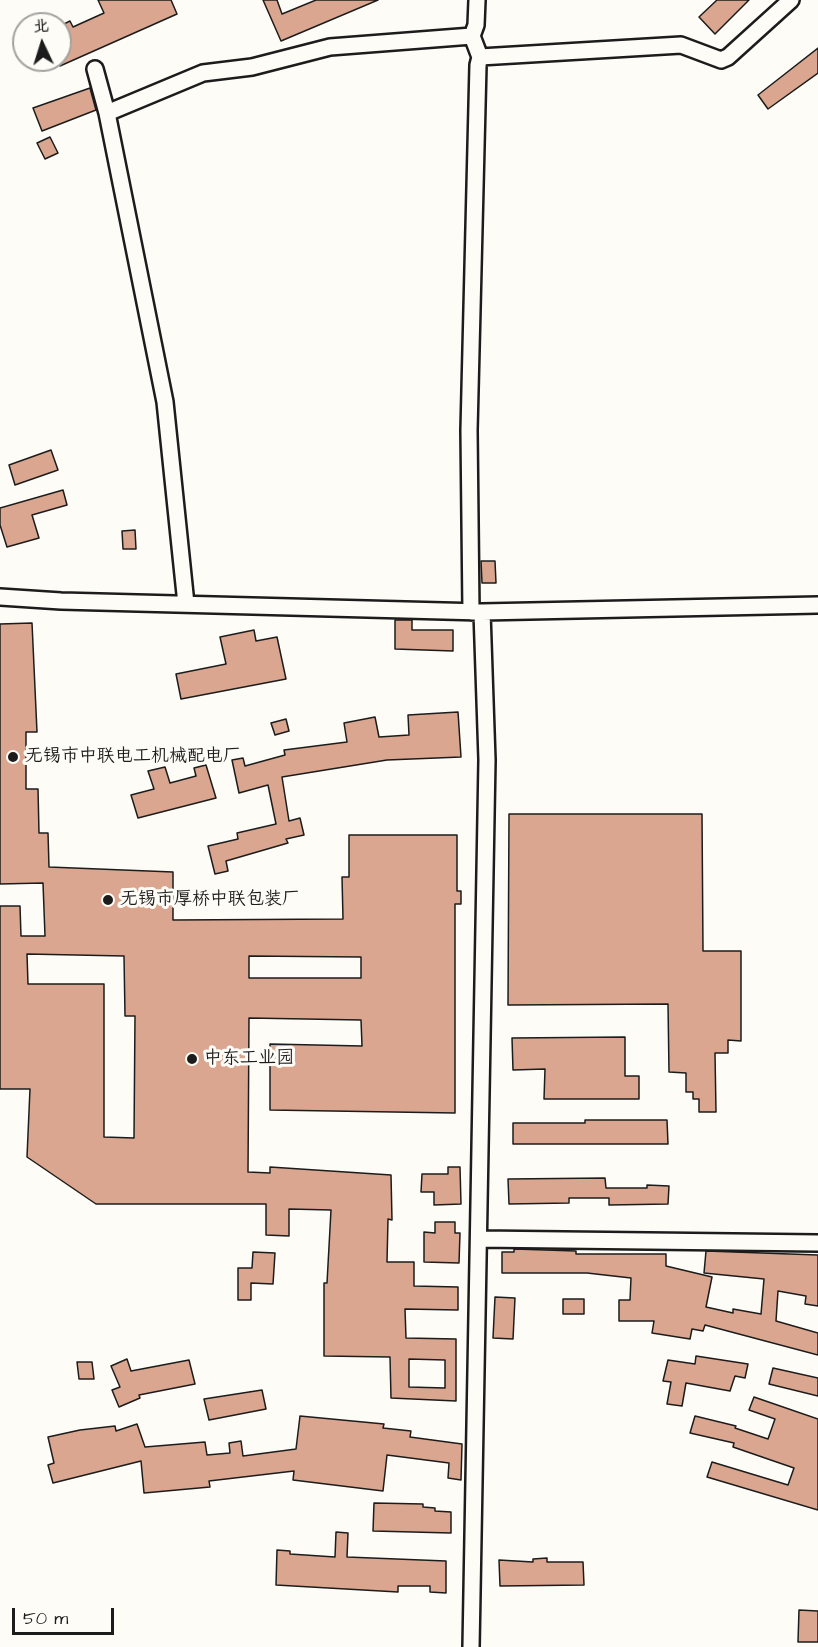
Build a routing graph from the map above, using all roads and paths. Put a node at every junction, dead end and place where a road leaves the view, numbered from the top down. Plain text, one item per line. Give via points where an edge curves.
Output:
1 (477, 0) edge
2 (791, 0) edge
3 (472, 36) junction
4 (480, 57) junction
5 (95, 69) dead end
6 (107, 113) junction
7 (0, 597) edge
8 (186, 604) junction
9 (818, 605) edge
10 (477, 612) junction
11 (479, 1239) junction
12 (818, 1243) edge
13 (471, 1647) edge

1 - 3 street
2 - 4 street via 721,60 681,45
3 - 4 street
3 - 6 street via 330,47 252,68 203,73
4 - 10 street via 469,430
5 - 6 street
6 - 8 street via 165,402
7 - 8 street
8 - 10 street
9 - 10 street
10 - 11 street via 487,760
11 - 12 street
11 - 13 street

